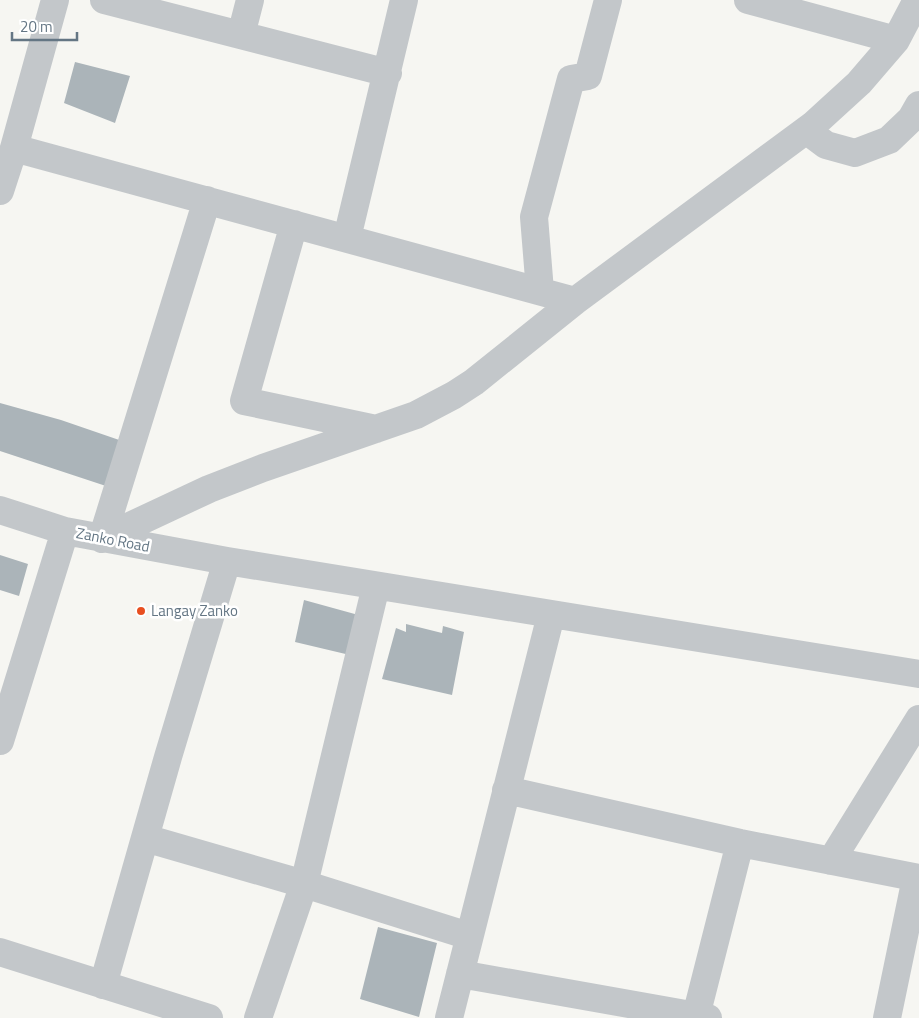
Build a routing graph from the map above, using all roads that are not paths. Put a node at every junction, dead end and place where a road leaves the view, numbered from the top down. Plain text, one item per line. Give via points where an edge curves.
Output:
1 (55, 0) edge
2 (104, 0) edge
3 (250, 0) edge
4 (404, 0) edge
5 (608, 0) edge
6 (748, 0) edge
7 (917, 0) edge
8 (241, 35) junction
9 (896, 40) junction
10 (388, 73) junction
11 (919, 106) edge
12 (11, 130) edge
13 (806, 130) junction
14 (0, 192) edge
15 (207, 200) junction
16 (294, 224) junction
17 (347, 238) junction
18 (540, 291) junction
19 (575, 300) junction
20 (377, 430) junction
21 (0, 510) edge
22 (66, 531) junction
23 (102, 539) junction
24 (227, 561) junction
25 (376, 586) junction
26 (551, 615) junction
27 (919, 674) edge
28 (919, 719) edge
29 (0, 742) edge
30 (506, 790) junction
31 (145, 838) junction
32 (740, 844) junction
33 (831, 861) junction
34 (917, 878) edge
35 (304, 884) junction
36 (469, 936) junction
37 (0, 952) edge
38 (460, 974) junction
39 (103, 985) junction
40 (667, 1014) edge
41 (702, 1017) edge
42 (208, 1018) edge
43 (258, 1018) edge
44 (449, 1018) edge
45 (886, 1018) edge

1 - 12 street
2 - 8 street
3 - 8 street
4 - 10 street
5 - 18 street via 588,76 571,79 534,217
6 - 9 street
7 - 9 street
8 - 10 street
9 - 13 street via 859,83
10 - 17 street
11 - 13 street via 911,119 889,140 855,153 826,145
12 - 14 street
12 - 15 street
13 - 19 street
15 - 16 street
15 - 23 street
16 - 17 street
16 - 20 street via 244,401
17 - 18 street
18 - 19 street
19 - 20 street via 474,382 416,415
20 - 23 street via 209,489
21 - 22 street, Zanko Road
22 - 23 street, Zanko Road
22 - 29 street
23 - 24 street, Zanko Road
24 - 25 street, Zanko Road
24 - 31 street
25 - 26 street, Zanko Road
25 - 35 street
26 - 27 street, Zanko Road
26 - 30 street
28 - 33 street
30 - 32 street
30 - 36 street
31 - 35 street
31 - 39 street
32 - 33 street
32 - 41 street
33 - 34 street
34 - 45 street
35 - 36 street
35 - 43 street
36 - 38 street
37 - 39 street
38 - 40 street
38 - 44 street
39 - 42 street
40 - 41 street

